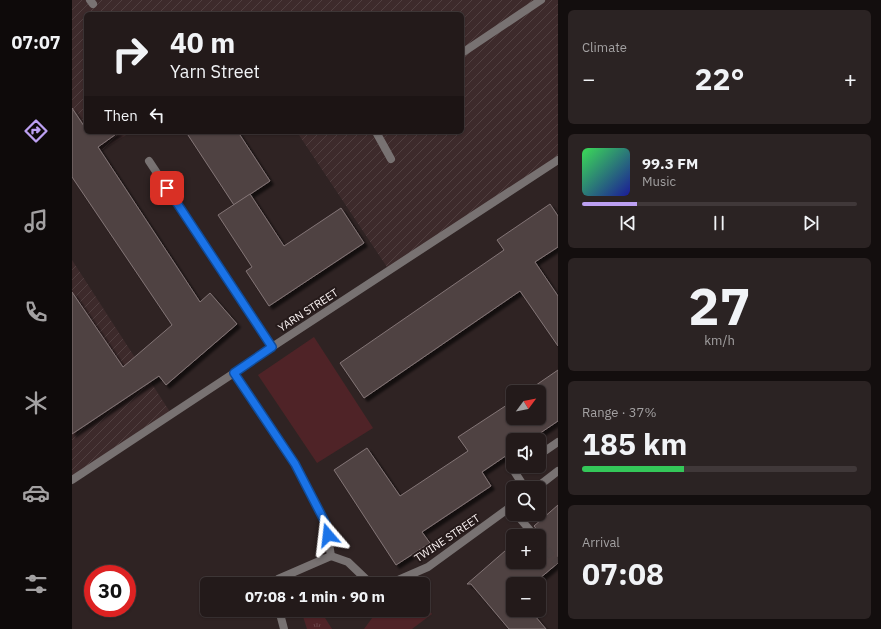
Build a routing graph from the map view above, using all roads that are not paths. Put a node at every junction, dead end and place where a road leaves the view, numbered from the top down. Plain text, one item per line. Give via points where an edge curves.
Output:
1 (541, 0) edge
2 (464, 52) edge
3 (377, 134) edge
4 (392, 159) dead end
5 (558, 160) edge
6 (149, 161) dead end
7 (272, 347) junction
8 (234, 373) junction
9 (558, 442) edge
10 (546, 450) edge
11 (558, 471) edge
12 (72, 480) edge
13 (545, 481) edge
14 (506, 512) edge
15 (522, 521) edge
16 (529, 529) edge
17 (331, 556) junction
18 (283, 577) edge
19 (364, 577) edge
20 (405, 577) edge
21 (281, 617) edge
22 (284, 629) edge

1 - 2 street
3 - 4 street
5 - 7 street, YARN STREET
6 - 7 street
7 - 8 street, YARN STREET
8 - 12 street, YARN STREET
8 - 17 street via 295,464 326,524
9 - 10 street
11 - 13 street
14 - 20 street, TWINE STREET via 428,567
15 - 16 street
17 - 18 street
17 - 19 street via 348,562
21 - 22 street

